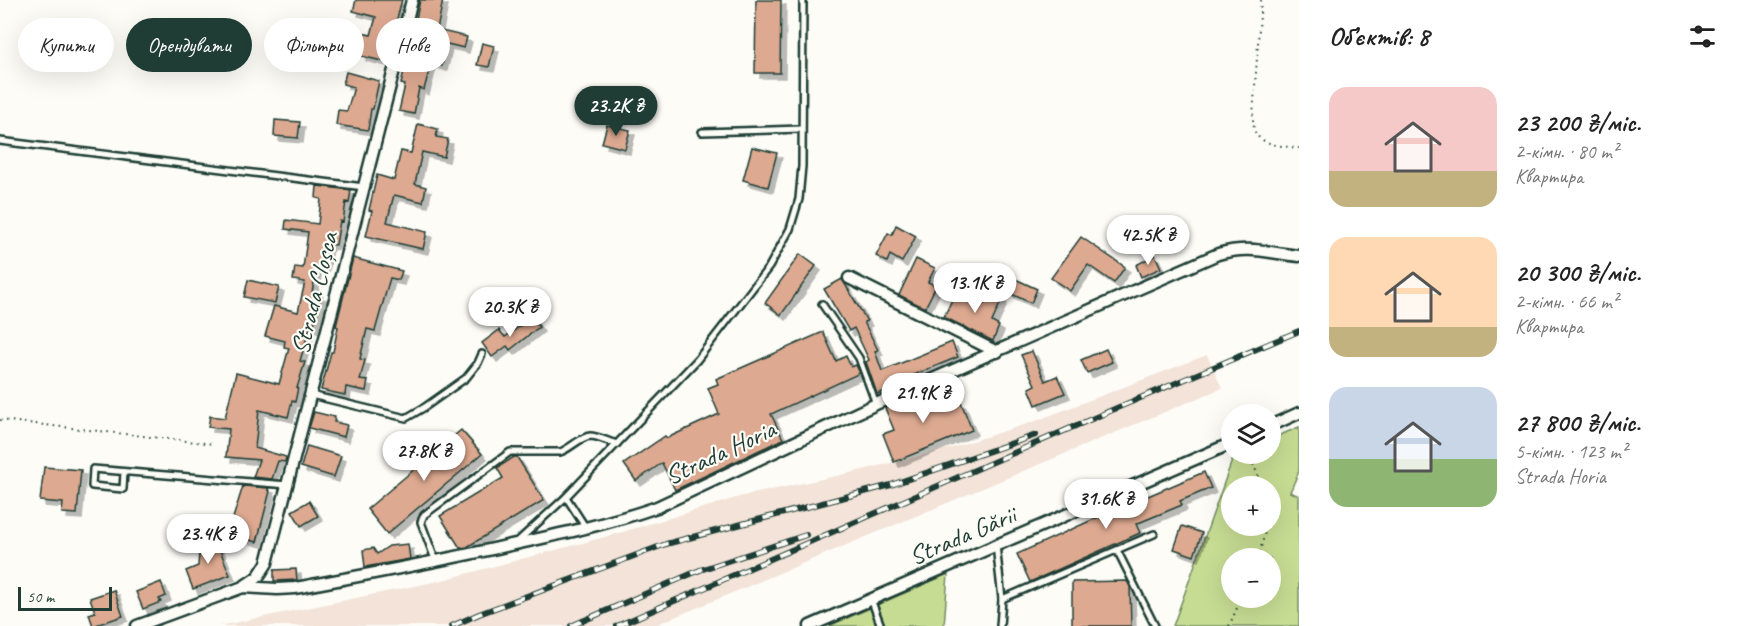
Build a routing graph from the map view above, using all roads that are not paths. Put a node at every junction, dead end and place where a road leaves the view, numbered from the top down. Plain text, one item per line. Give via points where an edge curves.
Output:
1 (412, 0) edge
2 (803, 0) edge
3 (801, 129) junction
4 (702, 132) dead end
5 (0, 141) edge
6 (364, 187) junction
7 (1299, 256) edge
8 (849, 278) dead end
9 (822, 304) dead end
10 (997, 352) junction
11 (483, 354) dead end
12 (310, 395) junction
13 (876, 404) junction
14 (1299, 413) edge
15 (1281, 421) edge
16 (617, 444) junction
17 (1221, 448) edge
18 (124, 472) junction
19 (288, 485) junction
20 (566, 497) junction
21 (587, 529) junction
22 (1154, 534) dead end
23 (513, 545) junction
24 (996, 545) junction
25 (1117, 550) junction
26 (436, 561) junction
27 (243, 587) junction
28 (871, 599) junction
29 (1002, 599) junction
30 (137, 626) edge
31 (810, 626) edge
32 (881, 626) edge
33 (1000, 626) edge
34 (1155, 626) edge

1 - 6 street, Strada Cloșca
2 - 3 lane
3 - 4 lane
3 - 16 lane via 799,200 790,229 769,267 697,360
5 - 6 lane
6 - 12 street, Strada Cloșca
7 - 10 street, Strada Horia via 1250,249 1218,254
8 - 10 street
9 - 13 lane via 859,358
10 - 13 street, Strada Horia
11 - 12 lane via 466,378 406,418
12 - 19 street, Strada Cloșca
13 - 21 street, Strada Horia via 657,507
14 - 15 street
16 - 20 lane
16 - 26 lane via 591,436 560,452 510,452 424,515 421,522
17 - 24 street, Strada Gării
18 - 18 lane via 93,469 92,486 123,489
18 - 19 lane
19 - 27 street, Strada Cloșca via 267,563 258,577
20 - 21 lane
20 - 23 lane
21 - 23 street, Strada Horia
22 - 25 lane
23 - 26 street, Strada Horia
24 - 28 street, Strada Gării
24 - 29 lane
25 - 29 lane
25 - 34 lane
26 - 27 street, Strada Horia via 294,588
27 - 30 street, Strada Horia
28 - 31 street, Strada Gării
28 - 32 lane
29 - 33 lane

